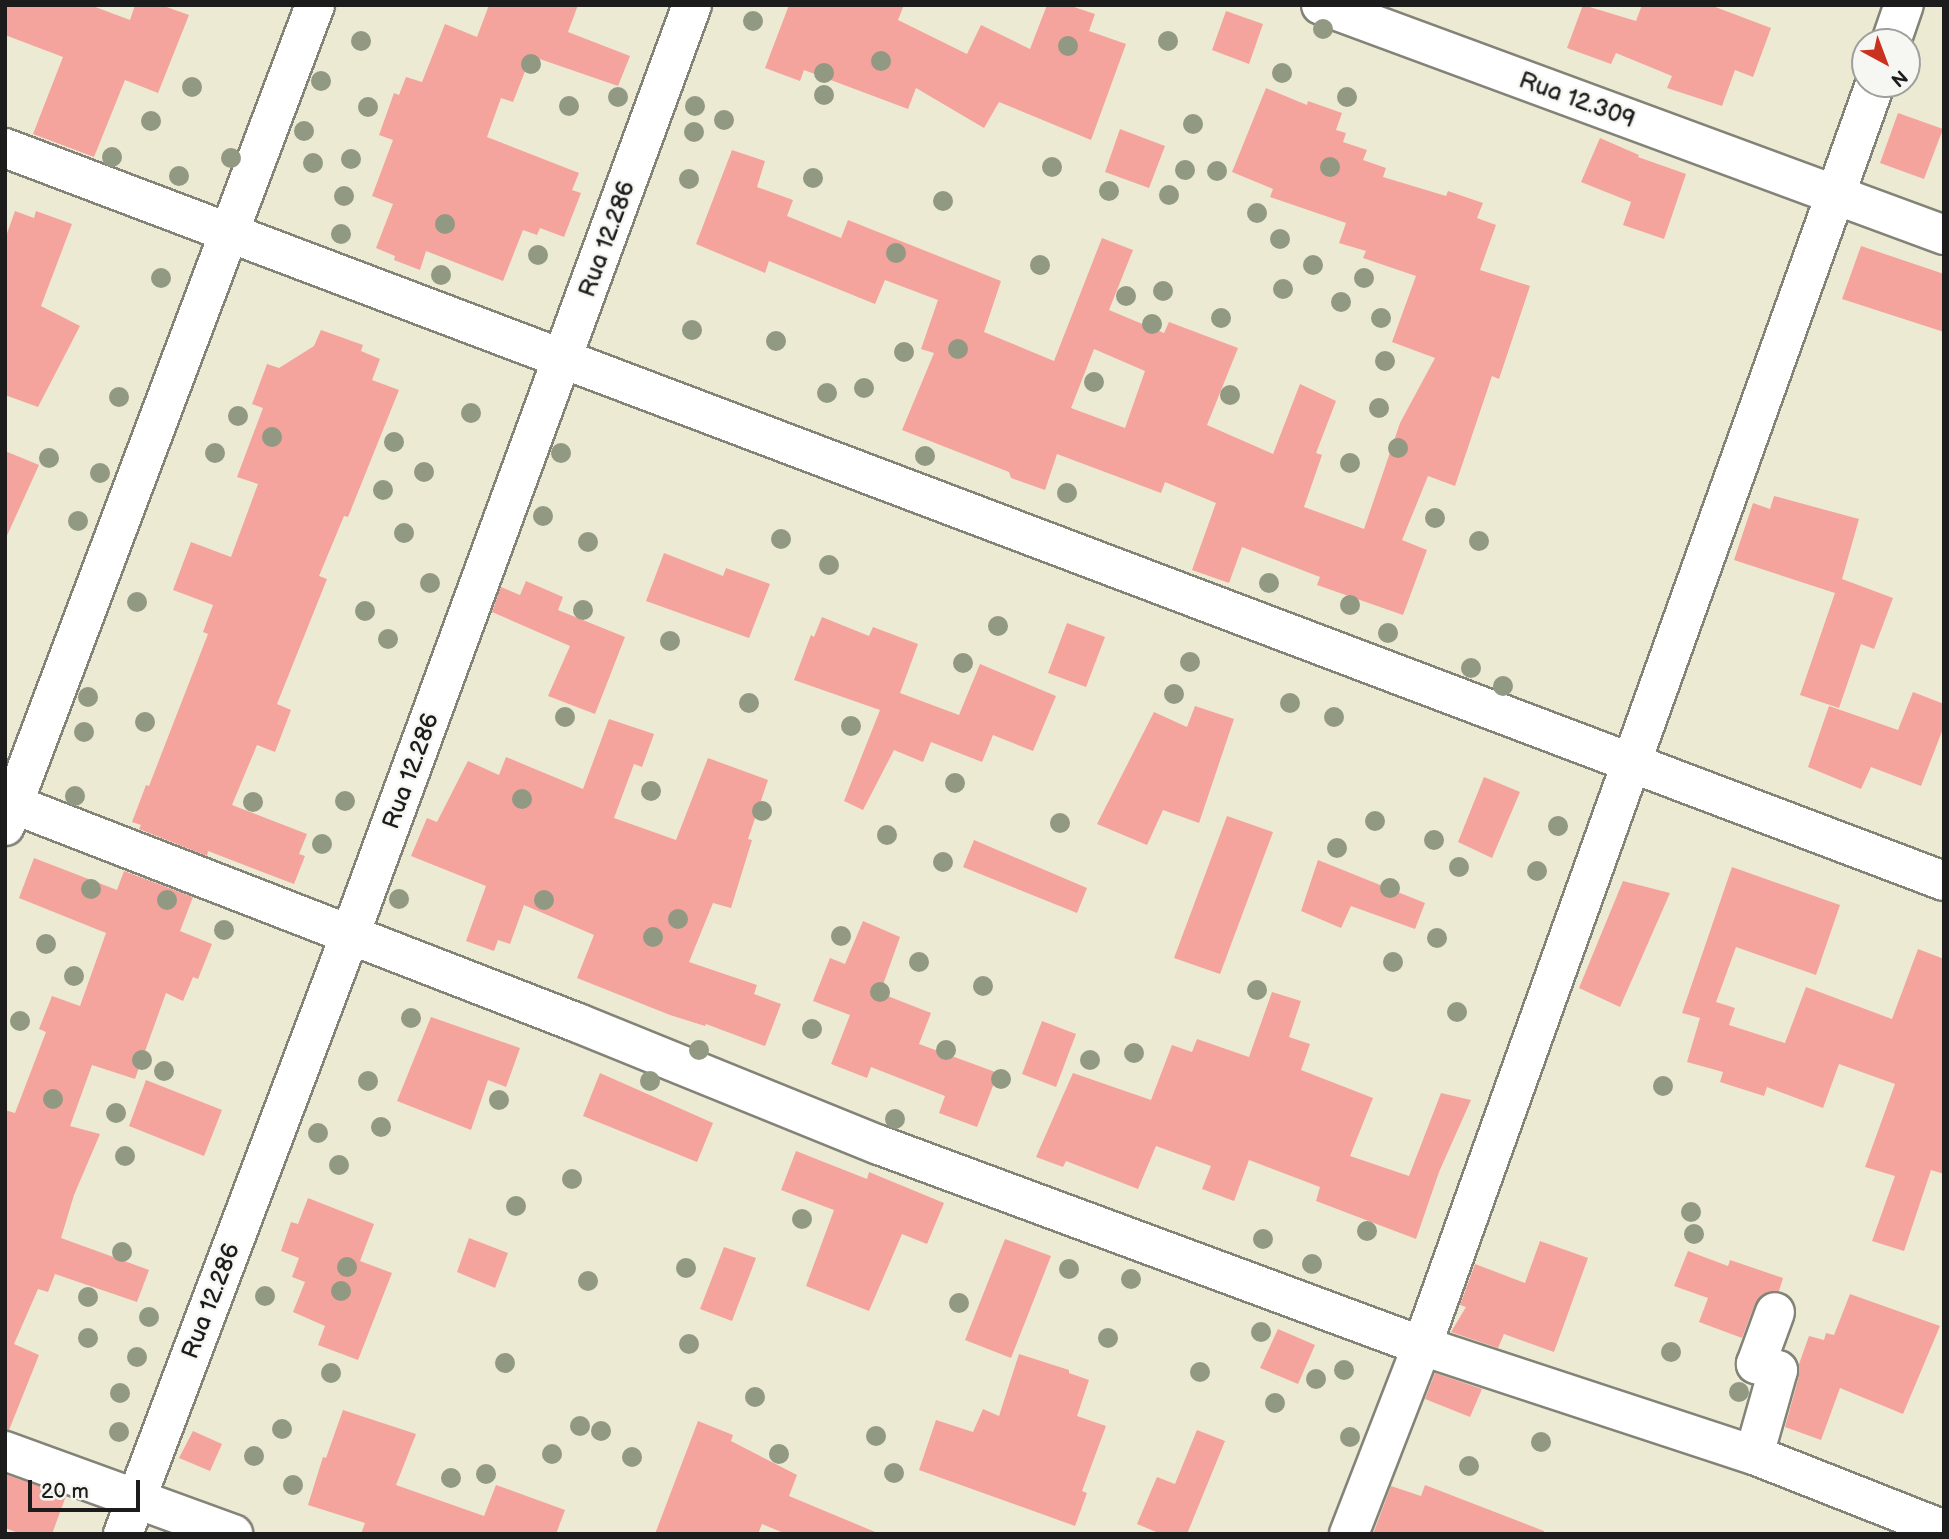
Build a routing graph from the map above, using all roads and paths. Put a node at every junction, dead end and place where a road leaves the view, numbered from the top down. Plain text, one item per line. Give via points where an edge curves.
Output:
1 (315, 5) edge
2 (692, 5) edge
3 (1321, 5) edge
4 (1905, 5) edge
5 (1896, 28) edge
6 (1870, 98) edge
7 (5, 148) edge
8 (1834, 195) junction
9 (228, 232) junction
10 (1944, 235) edge
11 (563, 359) junction
12 (1629, 762) junction
13 (8, 811) edge
14 (1944, 881) edge
15 (350, 936) junction
16 (1775, 1312) dead end
17 (1422, 1346) junction
18 (5, 1451) edge
19 (1754, 1455) junction
20 (137, 1499) junction
21 (1944, 1530) edge
22 (123, 1534) edge
23 (233, 1534) edge
24 (1349, 1534) edge

1 - 9 street
2 - 11 street, Rua 12.286
3 - 8 street, Rua 12.309
4 - 5 street
6 - 8 street
7 - 9 street
8 - 10 street, Rua 12.309
8 - 12 street
9 - 11 street
9 - 13 street
11 - 12 street
11 - 15 street, Rua 12.286
12 - 14 street
12 - 17 street
13 - 15 street
15 - 17 street via 879,1145
15 - 20 street, Rua 12.286
16 - 19 street via 1756,1364 1778,1370
17 - 19 street
17 - 24 street
18 - 20 street
19 - 21 street
20 - 22 street, Rua 12.286
20 - 23 street

